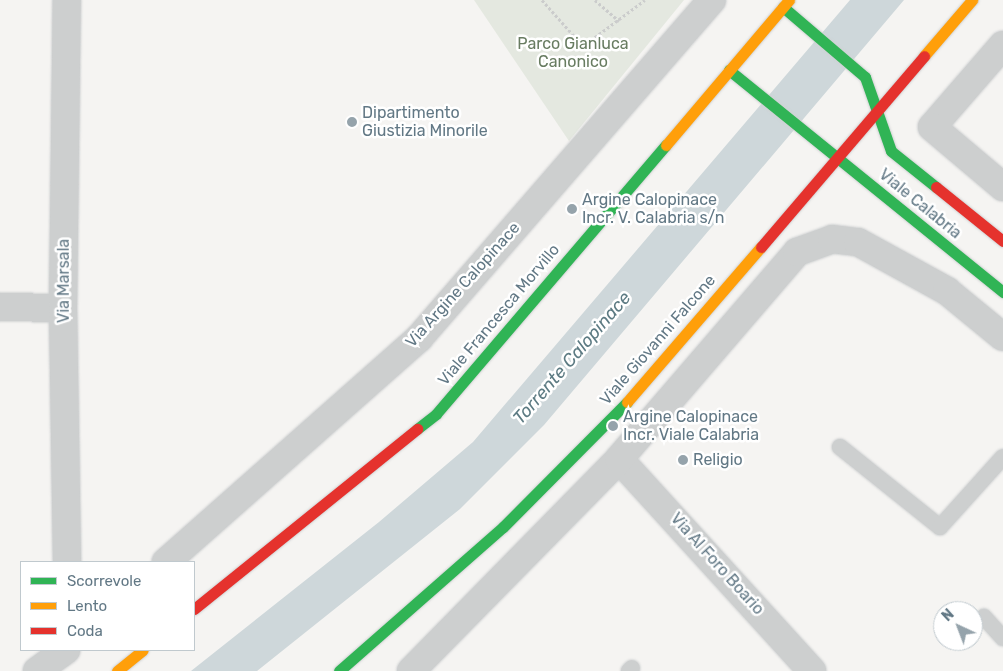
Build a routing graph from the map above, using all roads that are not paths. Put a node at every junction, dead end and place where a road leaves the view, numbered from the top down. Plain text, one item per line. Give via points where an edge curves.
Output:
1 (67, 0) edge
2 (712, 0) edge
3 (972, 0) edge
4 (787, 7) edge
5 (1003, 45) edge
6 (729, 70) junction
7 (878, 110) junction
8 (838, 158) junction
9 (1003, 187) edge
10 (1003, 241) edge
11 (1003, 292) edge
12 (0, 307) edge
13 (63, 308) junction
14 (1003, 337) edge
15 (840, 447) dead end
16 (1003, 457) edge
17 (619, 459) junction
18 (67, 561) edge
19 (167, 561) edge
20 (195, 608) edge
21 (984, 616) dead end
22 (1003, 638) edge
23 (66, 651) edge
24 (67, 651) edge
25 (142, 651) edge
26 (37, 671) edge
27 (70, 671) edge
28 (117, 671) edge
29 (339, 671) edge
30 (411, 671) edge
31 (812, 671) edge

1 - 13 street, Via Marsala
2 - 19 street, Via Argine Calopinace via 419,338
3 - 7 main road, Viale Giovanni Falcone
4 - 6 main road, Viale Francesca Morvillo
4 - 7 main road, Viale Calabria via 865,77
5 - 9 street via 932,127
6 - 8 main road, Viale Calabria
6 - 20 main road, Viale Francesca Morvillo via 436,414
7 - 8 main road, Viale Giovanni Falcone
7 - 10 main road, Viale Calabria via 891,151
8 - 11 main road, Viale Calabria
8 - 29 main road, Viale Giovanni Falcone via 636,393 503,526
12 - 13 street
13 - 18 street, Via Marsala
14 - 17 street via 947,291 858,242 832,239 797,252
15 - 16 lane via 940,527
17 - 30 street
17 - 31 street, Via Al Foro Boario
21 - 22 lane
23 - 26 street
24 - 27 street
25 - 28 main road

